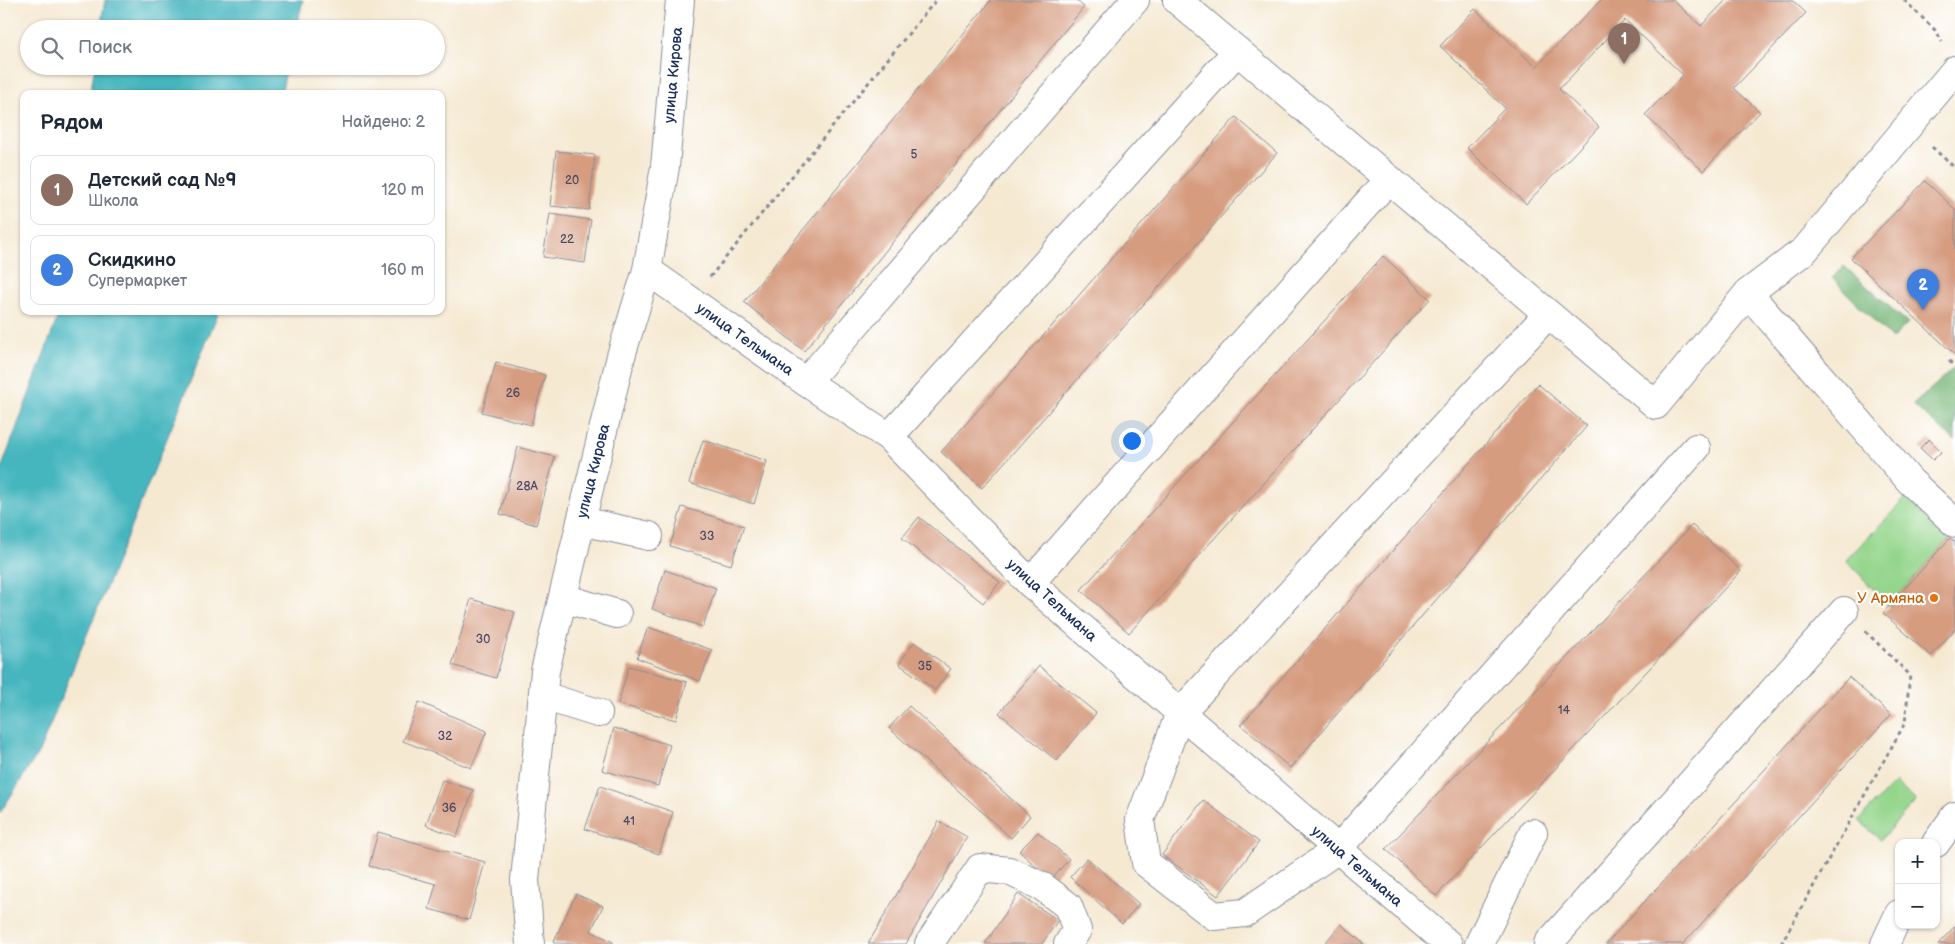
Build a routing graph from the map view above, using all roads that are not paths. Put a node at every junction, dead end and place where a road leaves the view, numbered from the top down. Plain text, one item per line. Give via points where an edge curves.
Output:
1 (680, 0) edge
2 (1136, 0) edge
3 (1177, 0) edge
4 (1237, 51) junction
5 (1950, 59) edge
6 (1389, 179) junction
7 (647, 270) junction
8 (1748, 294) junction
9 (1548, 314) junction
10 (806, 382) junction
11 (889, 438) junction
12 (1696, 448) dead end
13 (581, 521) junction
14 (1955, 523) edge
15 (649, 536) dead end
16 (1030, 583) junction
17 (563, 598) junction
18 (1844, 610) dead end
19 (617, 614) dead end
20 (543, 696) junction
21 (598, 713) dead end
22 (1180, 713) junction
23 (1955, 816) edge
24 (1533, 833) dead end
25 (1939, 839) edge
26 (1338, 849) junction
27 (1895, 923) edge
28 (530, 944) edge
29 (929, 944) edge
30 (1068, 944) edge
31 (1448, 944) edge
32 (1479, 944) edge
33 (1548, 944) edge
34 (1885, 944) edge

1 - 7 street, улица Кирова via 665,167
2 - 10 street
3 - 4 street
4 - 6 street
4 - 11 street
5 - 8 street via 1805,250
6 - 9 street
6 - 16 street
7 - 10 street, улица Тельмана
7 - 13 street, улица Кирова via 621,356
8 - 9 street via 1656,404
8 - 14 street via 1910,481
9 - 22 street
10 - 11 street, улица Тельмана
11 - 16 street, улица Тельмана
12 - 26 street
13 - 15 street
13 - 17 street, улица Кирова
16 - 22 street, улица Тельмана
17 - 19 street
17 - 20 street, улица Кирова via 545,671
18 - 33 street
20 - 21 street
20 - 28 street, улица Кирова via 525,880
22 - 26 street, улица Тельмана
22 - 26 street via 1140,820 1146,863 1214,916 1245,913
23 - 25 street
24 - 32 street
26 - 31 street, улица Тельмана
27 - 34 street
29 - 30 street via 980,868 1009,871 1043,887 1068,906 1077,930

